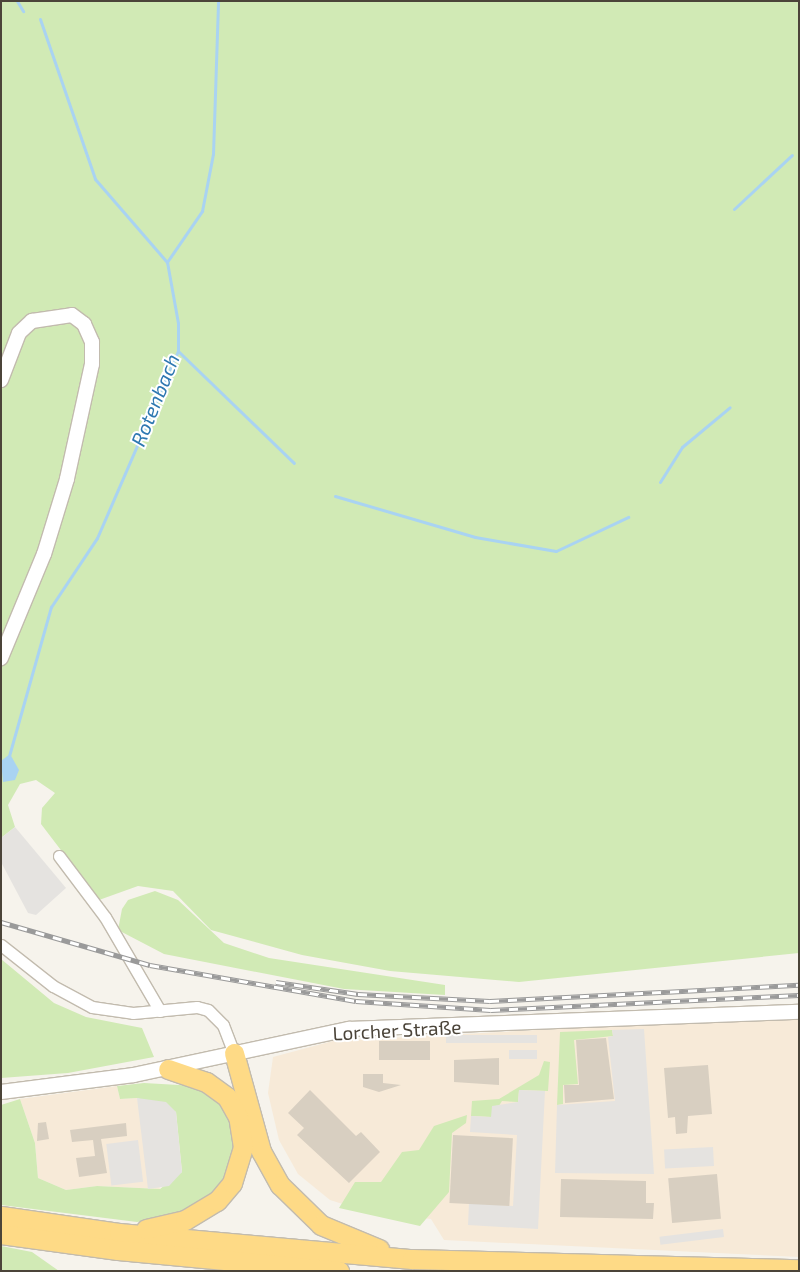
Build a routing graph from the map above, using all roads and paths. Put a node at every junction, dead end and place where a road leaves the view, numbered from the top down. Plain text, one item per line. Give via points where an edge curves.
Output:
1 (1, 380) edge
2 (1, 658) edge
3 (59, 856) dead end
4 (1, 944) edge
5 (160, 1011) junction
6 (799, 1012) edge
7 (234, 1053) junction
8 (168, 1069) junction
9 (1, 1092) edge
10 (235, 1107) junction
11 (1, 1216) edge
12 (119, 1233) junction
13 (1, 1234) edge
14 (412, 1259) junction
15 (799, 1269) edge
16 (339, 1271) edge

1 - 2 street via 19,333 32,321 72,315 84,324 92,342 92,364 67,479 44,554
3 - 5 street via 104,916
4 - 5 street via 53,986 82,1003 112,1012
5 - 7 street via 197,1007 208,1010 223,1025
6 - 7 street, Lorcher Straße via 349,1029
7 - 8 street, Lorcher Straße
7 - 10 highway via 228,1069
7 - 14 highway via 261,1151 289,1196 334,1233
8 - 9 street, Lorcher Straße
8 - 10 highway via 206,1082
10 - 12 highway via 243,1147 238,1169 224,1193 185,1220
11 - 12 highway
12 - 14 highway
13 - 16 highway via 118,1250
14 - 15 highway

